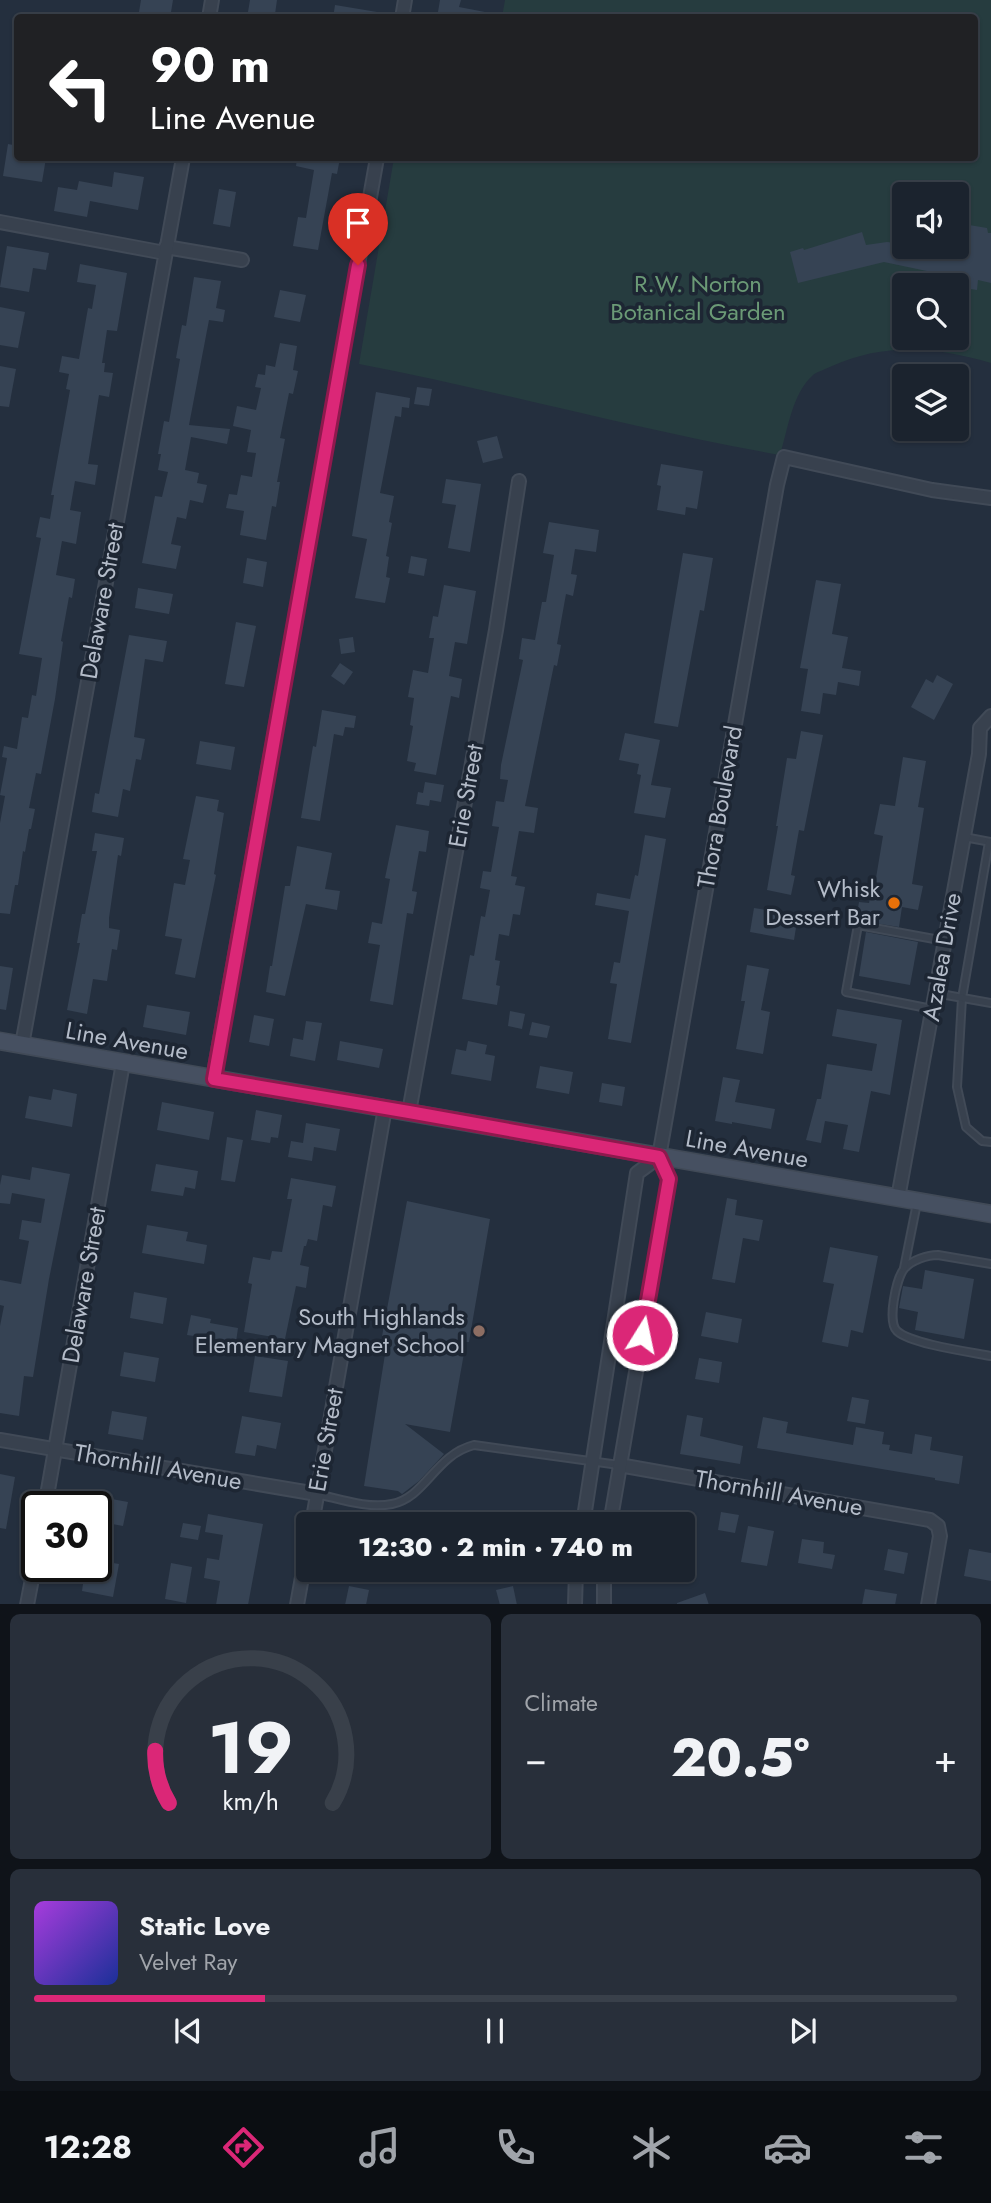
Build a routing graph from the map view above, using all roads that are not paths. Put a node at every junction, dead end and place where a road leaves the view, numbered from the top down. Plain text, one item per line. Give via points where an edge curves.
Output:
1 (182, 161) edge
2 (376, 161) edge
3 (0, 222) edge
4 (166, 250) junction
5 (242, 260) dead end
6 (520, 481) dead end
7 (991, 498) edge
8 (990, 717) edge
9 (964, 837) junction
10 (990, 842) edge
11 (945, 941) junction
12 (935, 993) junction
13 (962, 998) junction
14 (991, 1003) edge
15 (932, 1009) junction
16 (0, 1041) edge
17 (22, 1045) junction
18 (123, 1063) junction
19 (214, 1079) junction
20 (385, 1108) junction
21 (409, 1112) junction
22 (991, 1142) edge
23 (659, 1157) junction
24 (898, 1198) junction
25 (918, 1202) junction
26 (991, 1214) edge
27 (991, 1264) edge
28 (904, 1269) junction
29 (991, 1356) edge
30 (0, 1440) edge
31 (55, 1449) junction
32 (591, 1461) junction
33 (619, 1465) junction
34 (48, 1491) edge
35 (317, 1494) junction
36 (314, 1512) edge
37 (585, 1512) edge
38 (612, 1512) edge
39 (31, 1582) edge
40 (301, 1582) edge
41 (576, 1582) edge
42 (604, 1582) edge
43 (27, 1604) edge
44 (297, 1604) edge
45 (576, 1604) edge
46 (604, 1604) edge
47 (928, 1604) edge

1 - 4 street, Delaware Street
2 - 19 street
3 - 4 street
4 - 5 street
4 - 17 street, Delaware Street
6 - 21 street, Erie Street
7 - 23 street, Thora Boulevard via 932,490 784,457
8 - 9 street, Azalea Drive via 980,728
9 - 10 lane
9 - 11 street, Azalea Drive
10 - 13 lane
11 - 12 street, Azalea Drive
11 - 15 lane via 858,925 846,992
12 - 13 lane
12 - 15 street, Azalea Drive
13 - 14 lane
13 - 22 lane via 957,1087 966,1127 982,1141
15 - 24 street, Azalea Drive
16 - 17 main road, Line Avenue
17 - 18 main road, Line Avenue
18 - 19 main road, Line Avenue
18 - 31 street, Delaware Street
19 - 20 main road, Line Avenue
20 - 21 main road, Line Avenue
20 - 35 street, Erie Street
21 - 23 main road, Line Avenue
23 - 24 main road, Line Avenue
23 - 32 street via 637,1173
23 - 33 street, Thora Boulevard via 669,1179
24 - 25 main road, Line Avenue
25 - 26 main road, Line Avenue
25 - 28 lane
27 - 28 lane via 931,1255
28 - 29 lane via 897,1283 892,1322 897,1331 930,1344
30 - 31 street, Thornhill Avenue
31 - 34 street, Delaware Street
31 - 35 street, Thornhill Avenue
32 - 33 lane
32 - 35 lane via 474,1445 447,1458 414,1493 392,1504
32 - 37 street
33 - 38 street, Thora Boulevard
33 - 47 street, Thornhill Avenue via 930,1520 938,1526 940,1536
35 - 36 street, Erie Street
39 - 43 street
40 - 44 street
41 - 45 street
42 - 46 street

